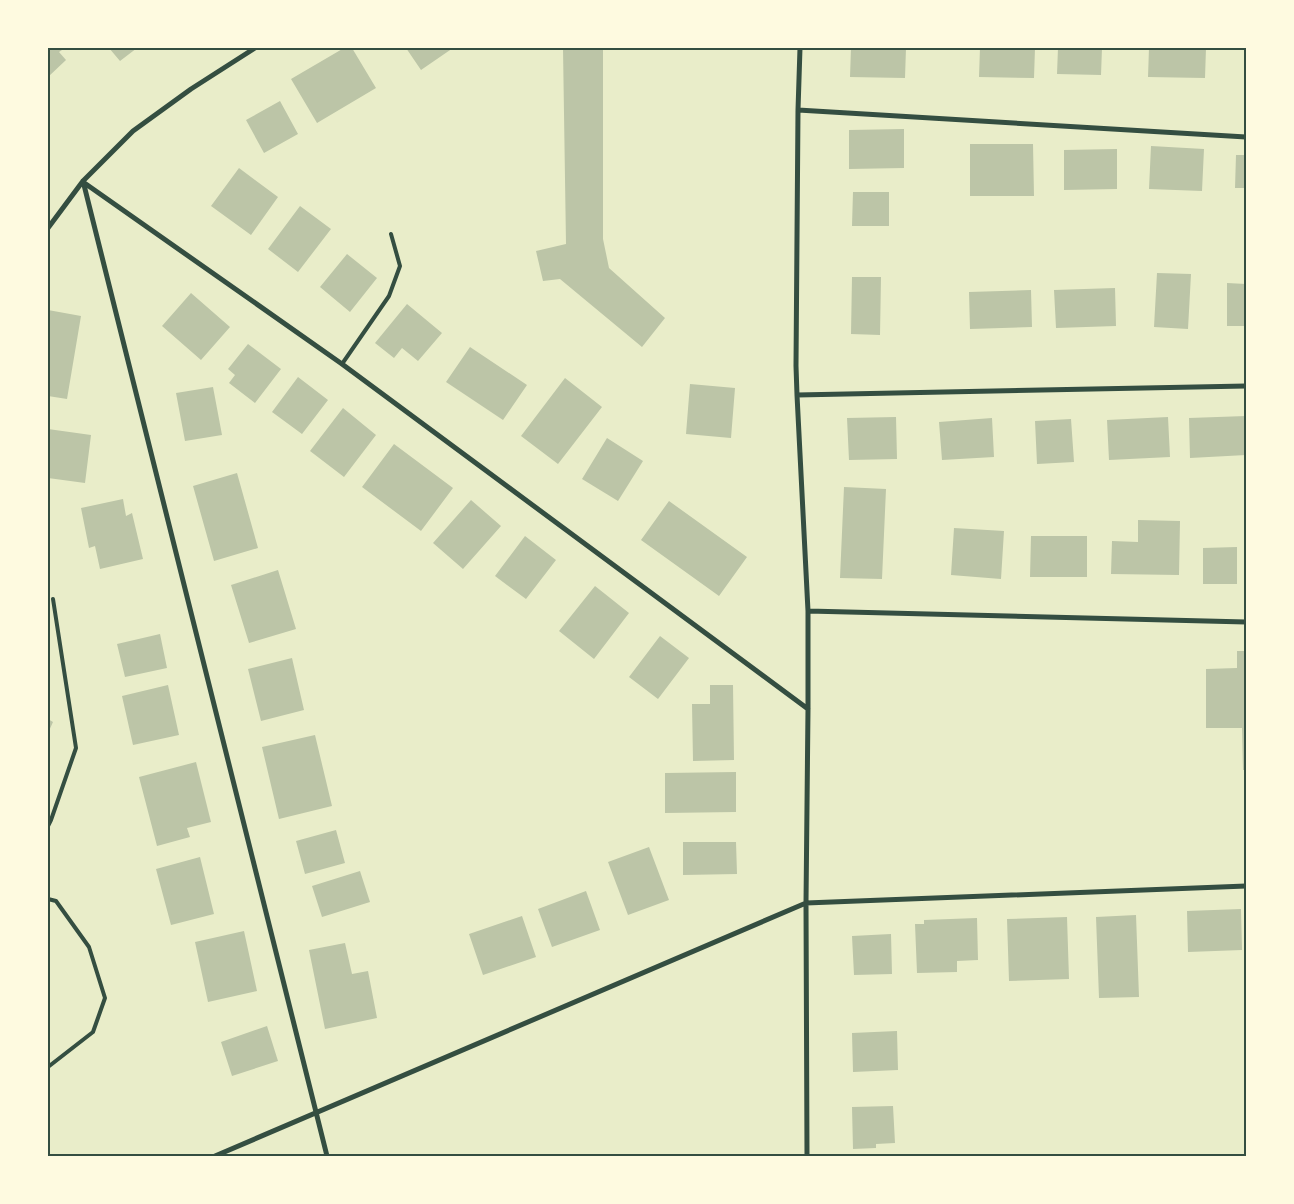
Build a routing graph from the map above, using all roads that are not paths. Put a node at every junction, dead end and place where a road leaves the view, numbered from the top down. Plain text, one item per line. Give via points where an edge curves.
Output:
1 (255, 48) edge
2 (800, 48) edge
3 (798, 110) junction
4 (1246, 137) edge
5 (83, 182) junction
6 (48, 228) edge
7 (391, 234) dead end
8 (342, 364) junction
9 (1246, 386) edge
10 (797, 395) junction
11 (53, 599) dead end
12 (808, 610) junction
13 (1246, 622) edge
14 (808, 709) junction
15 (48, 826) edge
16 (1246, 886) edge
17 (48, 899) edge
18 (806, 903) junction
19 (48, 1068) edge
20 (316, 1114) junction
21 (216, 1156) edge
22 (327, 1156) edge
23 (807, 1156) edge

1 - 5 street via 133,131
2 - 3 street
3 - 4 street
3 - 10 street
5 - 6 street
5 - 8 street
5 - 20 street
7 - 8 lane via 400,266 398,274 389,296
8 - 14 street
9 - 10 street
10 - 12 street
11 - 15 lane via 76,748
12 - 13 street
12 - 14 street
14 - 18 street
16 - 18 street
17 - 19 lane via 56,901 89,947 105,998 93,1032
18 - 20 street
18 - 23 street
20 - 21 street
20 - 22 street

